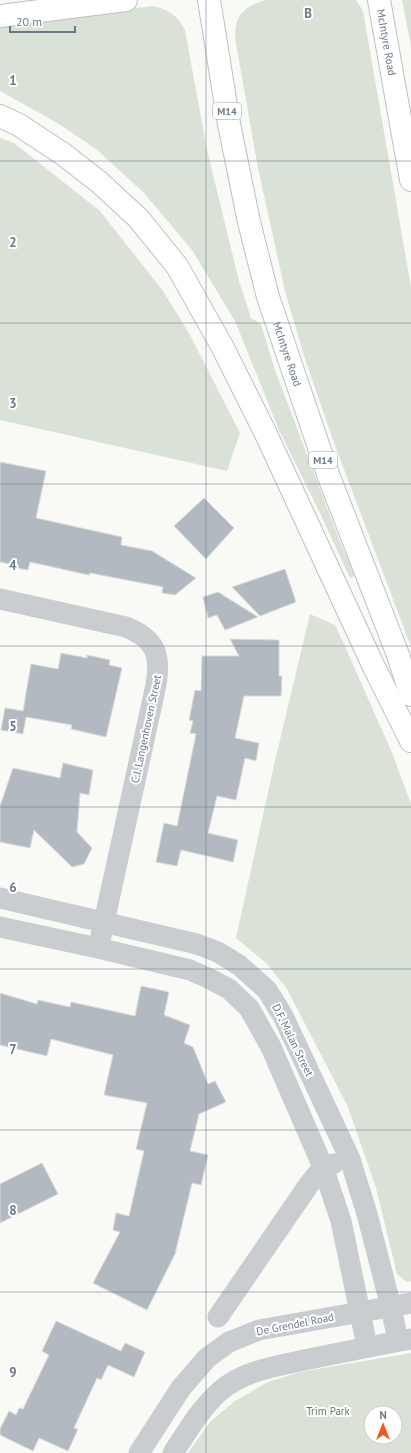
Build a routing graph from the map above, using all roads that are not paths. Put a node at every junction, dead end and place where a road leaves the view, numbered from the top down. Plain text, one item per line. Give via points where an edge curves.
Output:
1 (126, 0) edge
2 (209, 0) edge
3 (379, 0) edge
4 (0, 16) edge
5 (0, 116) edge
6 (411, 180) edge
7 (0, 599) edge
8 (411, 695) edge
9 (411, 741) edge
10 (0, 898) edge
11 (104, 922) junction
12 (0, 927) edge
13 (98, 948) junction
14 (350, 1159) junction
15 (323, 1167) junction
16 (401, 1305) edge
17 (360, 1312) junction
18 (218, 1317) dead end
19 (405, 1340) edge
20 (367, 1346) junction
21 (138, 1453) edge
22 (173, 1453) edge

1 - 4 main road
2 - 8 main road, McIntyre Road / M14 via 229,124 249,222 268,297 329,477
3 - 6 main road, McIntyre Road
5 - 9 main road via 19,125 63,154 99,182 138,218 177,266 223,348 266,434 372,665
7 - 11 street, C.J. Langenhoven Street via 126,627 146,638 157,655 156,685
10 - 11 street, D.F. Malan Street
11 - 13 street, C.J. Langenhoven Street
11 - 14 street, D.F. Malan Street via 197,944 218,952 239,965 267,990 284,1016
12 - 13 street, D.F. Malan Street
13 - 15 street, D.F. Malan Street via 190,970 229,989 249,1008 271,1047
14 - 15 street
14 - 16 street, D.F. Malan Street via 367,1214
15 - 17 street, D.F. Malan Street via 341,1221
15 - 18 street
16 - 17 street, De Grendel Road
16 - 19 street, D.F. Malan Street
17 - 20 street, D.F. Malan Street
17 - 21 street, De Grendel Road via 260,1330 230,1342 207,1358 181,1388
19 - 20 street
20 - 22 street via 244,1376 219,1392 201,1412

